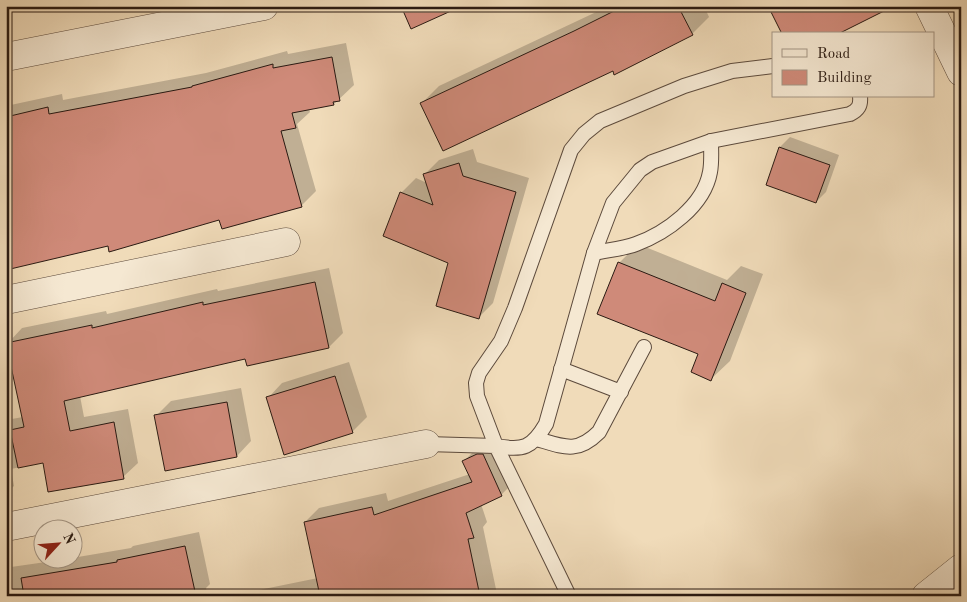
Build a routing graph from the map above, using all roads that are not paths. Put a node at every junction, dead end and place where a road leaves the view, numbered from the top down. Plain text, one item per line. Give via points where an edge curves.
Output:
1 (264, 6) edge
2 (930, 6) edge
3 (6, 57) edge
4 (772, 66) edge
5 (961, 72) edge
6 (860, 98) edge
7 (711, 141) junction
8 (286, 242) dead end
9 (594, 253) junction
10 (6, 300) edge
11 (644, 347) dead end
12 (561, 370) junction
13 (621, 392) junction
14 (537, 439) junction
15 (426, 444) joint
16 (496, 446) junction
17 (6, 527) edge
18 (961, 568) edge
19 (569, 596) edge
20 (926, 596) edge

1 - 3 street
2 - 5 street
4 - 16 lane via 732,72 684,86 600,121 571,150 515,308 501,341 478,373 477,396
6 - 7 lane via 857,110 840,117
7 - 9 lane via 652,162 640,170 613,203
7 - 9 lane via 710,172 704,191 687,211 668,228 635,245
8 - 10 street
9 - 12 lane
11 - 13 lane
12 - 13 lane
12 - 14 lane via 546,424
13 - 14 lane via 591,441 568,448
14 - 16 lane via 513,449
15 - 16 lane
15 - 17 street
16 - 19 lane
18 - 20 street

